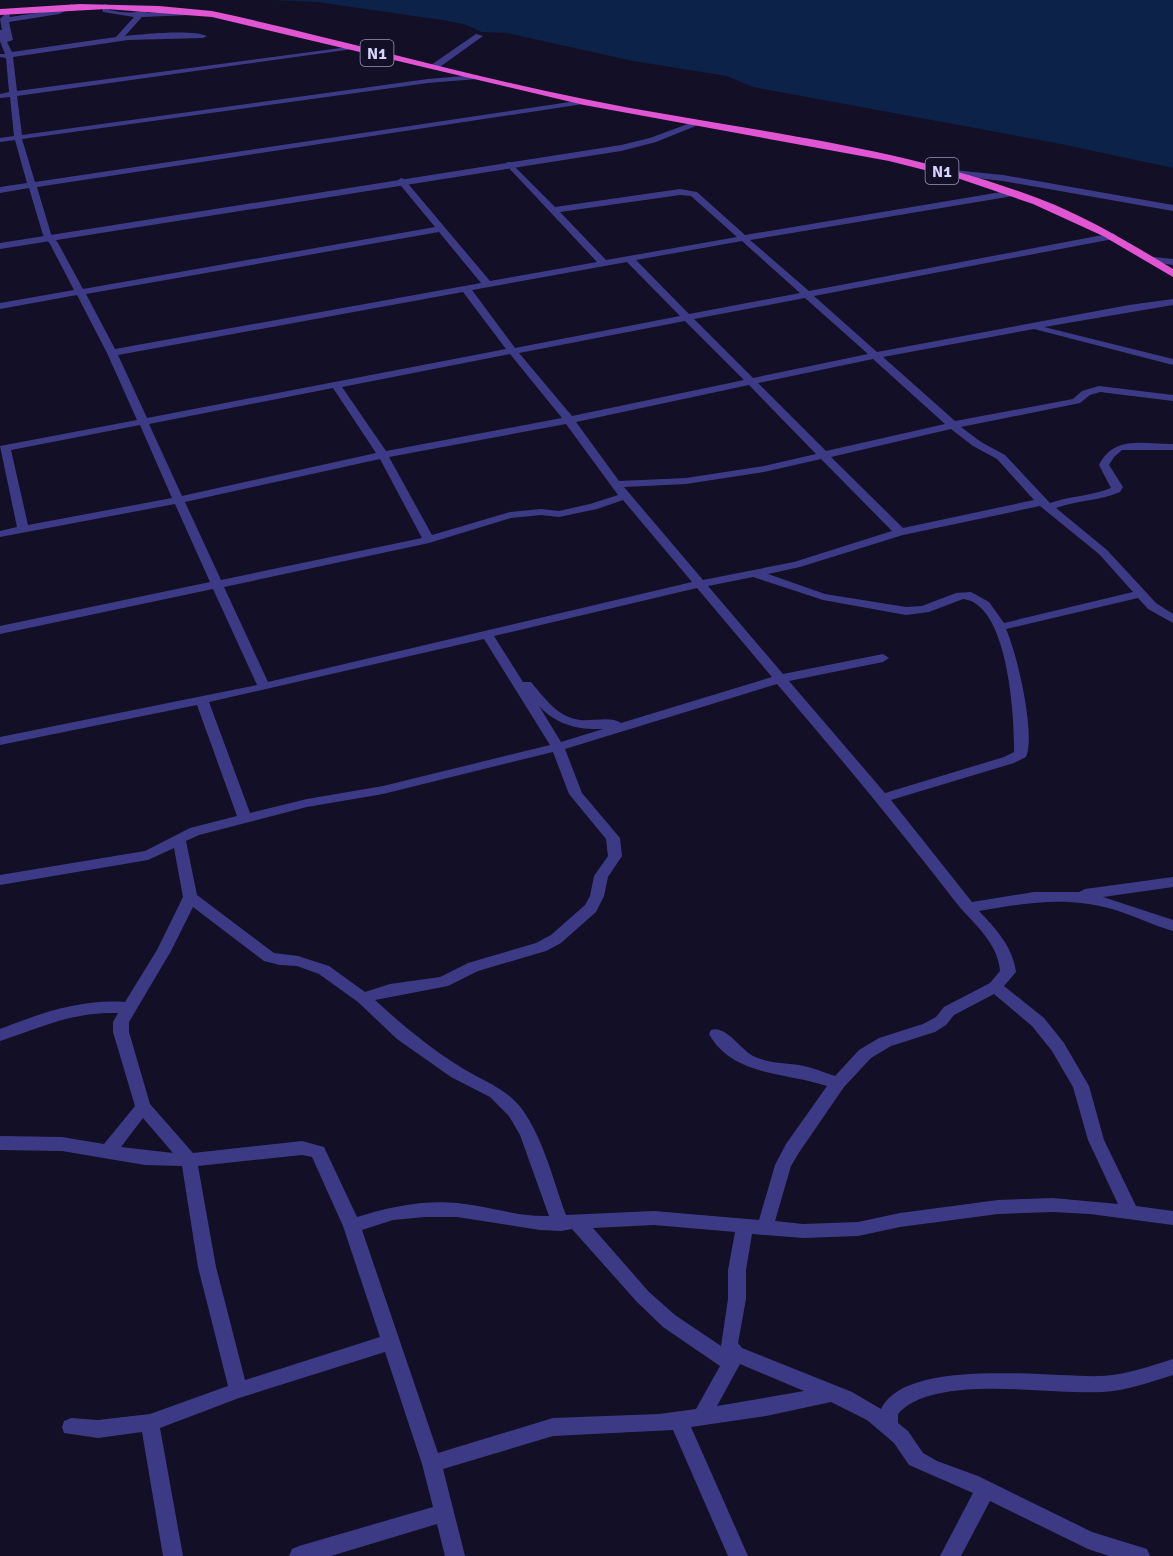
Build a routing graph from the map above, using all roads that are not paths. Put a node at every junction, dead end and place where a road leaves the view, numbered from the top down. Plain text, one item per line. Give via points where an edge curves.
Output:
1 (144, 11) junction
2 (3, 16) edge
3 (0, 32) edge
4 (203, 36) dead end
5 (479, 36) dead end
6 (117, 40) junction
7 (356, 48) junction
8 (12, 54) junction
9 (0, 56) edge
10 (434, 66) junction
11 (450, 71) junction
12 (477, 77) junction
13 (428, 81) junction
14 (18, 93) junction
15 (0, 96) edge
16 (583, 102) junction
17 (676, 119) junction
18 (696, 122) junction
19 (22, 137) junction
20 (0, 140) edge
21 (510, 164) junction
22 (944, 172) junction
23 (401, 181) junction
24 (1031, 183) junction
25 (34, 185) junction
26 (0, 190) edge
27 (1018, 195) junction
28 (1173, 208) edge
29 (553, 210) junction
30 (440, 229) junction
31 (1113, 236) junction
32 (52, 238) junction
33 (744, 238) junction
34 (0, 244) edge
35 (630, 260) junction
36 (1154, 260) junction
37 (1173, 262) edge
38 (605, 265) junction
39 (1173, 274) edge
40 (487, 284) junction
41 (466, 289) junction
42 (80, 291) junction
43 (807, 294) junction
44 (1173, 302) edge
45 (0, 306) edge
46 (689, 317) junction
47 (1033, 326) junction
48 (112, 352) junction
49 (512, 352) junction
50 (877, 355) junction
51 (1173, 362) edge
52 (751, 383) junction
53 (336, 385) junction
54 (1173, 398) edge
55 (569, 420) junction
56 (143, 422) junction
57 (953, 425) junction
58 (1173, 447) edge
59 (3, 449) edge
60 (383, 455) junction
61 (821, 455) junction
62 (617, 484) junction
63 (625, 496) junction
64 (178, 500) junction
65 (1045, 505) junction
66 (23, 529) junction
67 (900, 532) junction
68 (0, 534) edge
69 (429, 540) junction
70 (753, 573) junction
71 (218, 585) junction
72 (699, 585) junction
73 (1140, 594) junction
74 (1173, 619) edge
75 (1001, 627) junction
76 (0, 630) edge
77 (488, 636) junction
78 (883, 658) dead end
79 (506, 665) junction
80 (779, 679) junction
81 (264, 687) junction
82 (202, 700) junction
83 (650, 719) junction
84 (0, 741) edge
85 (558, 747) junction
86 (882, 798) junction
87 (244, 819) junction
88 (179, 839) junction
89 (0, 880) edge
90 (1173, 882) edge
91 (190, 897) junction
92 (1068, 897) junction
93 (968, 908) junction
94 (1173, 926) edge
95 (995, 987) junction
96 (363, 998) junction
97 (129, 1008) junction
98 (717, 1034) dead end
99 (0, 1035) edge
100 (838, 1083) junction
101 (144, 1107) junction
102 (0, 1143) edge
103 (108, 1151) junction
104 (189, 1160) junction
105 (1130, 1212) junction
106 (1173, 1218) edge
107 (570, 1223) junction
108 (351, 1226) junction
109 (745, 1226) junction
110 (765, 1228) junction
111 (391, 1342) junction
112 (734, 1359) junction
113 (1173, 1367) edge
114 (238, 1390) junction
115 (831, 1394) junction
116 (702, 1416) junction
117 (678, 1420) junction
118 (150, 1423) junction
119 (888, 1426) junction
120 (71, 1427) dead end
121 (432, 1464) junction
122 (986, 1489) junction
123 (443, 1513) junction
124 (173, 1556) edge
125 (299, 1556) edge
126 (455, 1556) edge
127 (738, 1556) edge
128 (950, 1556) edge
129 (1140, 1556) edge

1 - 2 highway, N1 via 72,6
1 - 6 street
1 - 7 highway, N1 via 198,12
2 - 8 street
3 - 8 street
4 - 6 street
5 - 10 street
6 - 8 street
7 - 10 highway, N1
7 - 14 street
8 - 9 street
8 - 14 street
10 - 11 highway, N1
11 - 12 highway, N1
11 - 13 street
12 - 13 street
12 - 16 highway, N1
13 - 19 street
14 - 15 street
14 - 19 street
16 - 17 highway, N1
16 - 25 street
17 - 18 highway, N1
17 - 32 street via 660,132 634,142
18 - 21 street via 632,146
18 - 22 highway, N1 via 849,149
19 - 20 street
19 - 25 street
21 - 23 street
21 - 29 street
22 - 24 street
22 - 27 highway, N1
23 - 30 street
23 - 32 street
24 - 27 street
24 - 28 street
25 - 26 street
25 - 32 street
27 - 31 highway, N1
27 - 33 street
29 - 33 street via 687,192
29 - 38 street
30 - 40 street
30 - 42 street
31 - 36 highway, N1
31 - 43 street
32 - 34 street
32 - 42 street
33 - 35 street
33 - 43 street
35 - 38 street
35 - 46 street
36 - 37 street
36 - 39 highway, N1
38 - 40 street
40 - 41 street
41 - 48 street
41 - 49 street
42 - 45 street
42 - 48 street
43 - 46 street
43 - 50 street
44 - 47 street
46 - 49 street
46 - 52 street
47 - 50 street
47 - 51 street
48 - 56 street
49 - 53 street
49 - 55 street
50 - 52 street
50 - 57 street
52 - 55 street
52 - 61 street
53 - 56 street
53 - 60 street
54 - 57 street via 1100,389 1076,401
55 - 60 street
55 - 62 street
56 - 59 street
56 - 64 street
57 - 61 street
57 - 65 street via 1001,457
58 - 65 street via 1120,447 1108,455 1104,465 1116,490
59 - 66 street
60 - 64 street
60 - 69 street
61 - 62 street via 712,478
61 - 67 street
62 - 63 street
63 - 69 street via 559,514 510,515
63 - 72 street
64 - 66 street
64 - 71 street
65 - 67 street
65 - 73 street via 1103,552
66 - 68 street
67 - 70 street via 796,565
69 - 71 street
70 - 72 street
70 - 75 street via 830,599 907,611 932,609 953,597 972,596 987,607
71 - 76 street
71 - 81 street
72 - 77 street
72 - 80 street
73 - 74 street
73 - 75 street
75 - 86 street via 1014,670 1021,754
77 - 79 street
77 - 81 street
78 - 80 street
79 - 83 street via 555,717 570,723 592,726
79 - 85 street
80 - 83 street
80 - 86 street
81 - 82 street
82 - 84 street
82 - 87 street
83 - 85 street
85 - 87 street via 384,790 306,803
85 - 96 street via 576,794 615,845 615,856 601,876 591,908 548,944 473,967 443,982
86 - 93 street
87 - 88 street
88 - 89 street via 148,855
88 - 91 street
90 - 92 street
91 - 96 street via 269,957 324,970
91 - 97 street via 164,951
92 - 93 street
92 - 94 street via 1116,904
93 - 95 street via 994,936 1007,960 1008,972
95 - 100 street via 950,1011 929,1028 873,1048
95 - 105 street via 1038,1022 1058,1047 1081,1086 1096,1140
96 - 107 street via 403,1035 457,1073 496,1093 515,1112
97 - 99 street via 87,1007
97 - 101 street via 121,1022 121,1032
98 - 100 street via 734,1053 753,1063
100 - 110 street via 783,1165
101 - 103 street
101 - 104 street
102 - 103 street via 63,1144
103 - 104 street
104 - 108 street via 313,1149 318,1152
104 - 114 street via 207,1267
105 - 106 street
105 - 110 street via 1042,1205 998,1207 858,1229
107 - 108 street via 425,1210 393,1213
107 - 109 street via 654,1218
107 - 112 street via 669,1321
108 - 111 street
109 - 110 street
109 - 112 street via 729,1344
111 - 114 street
111 - 121 street
112 - 115 street
112 - 116 street
113 - 119 street via 1103,1384 987,1381 919,1388 890,1410
114 - 118 street
115 - 116 street
115 - 119 street via 874,1414
116 - 117 street
117 - 121 street via 626,1426 553,1427
117 - 127 street
118 - 120 street via 98,1429
118 - 124 street
119 - 122 street via 916,1459
121 - 123 street
122 - 128 street
122 - 129 street via 1088,1540
123 - 125 street
123 - 126 street

